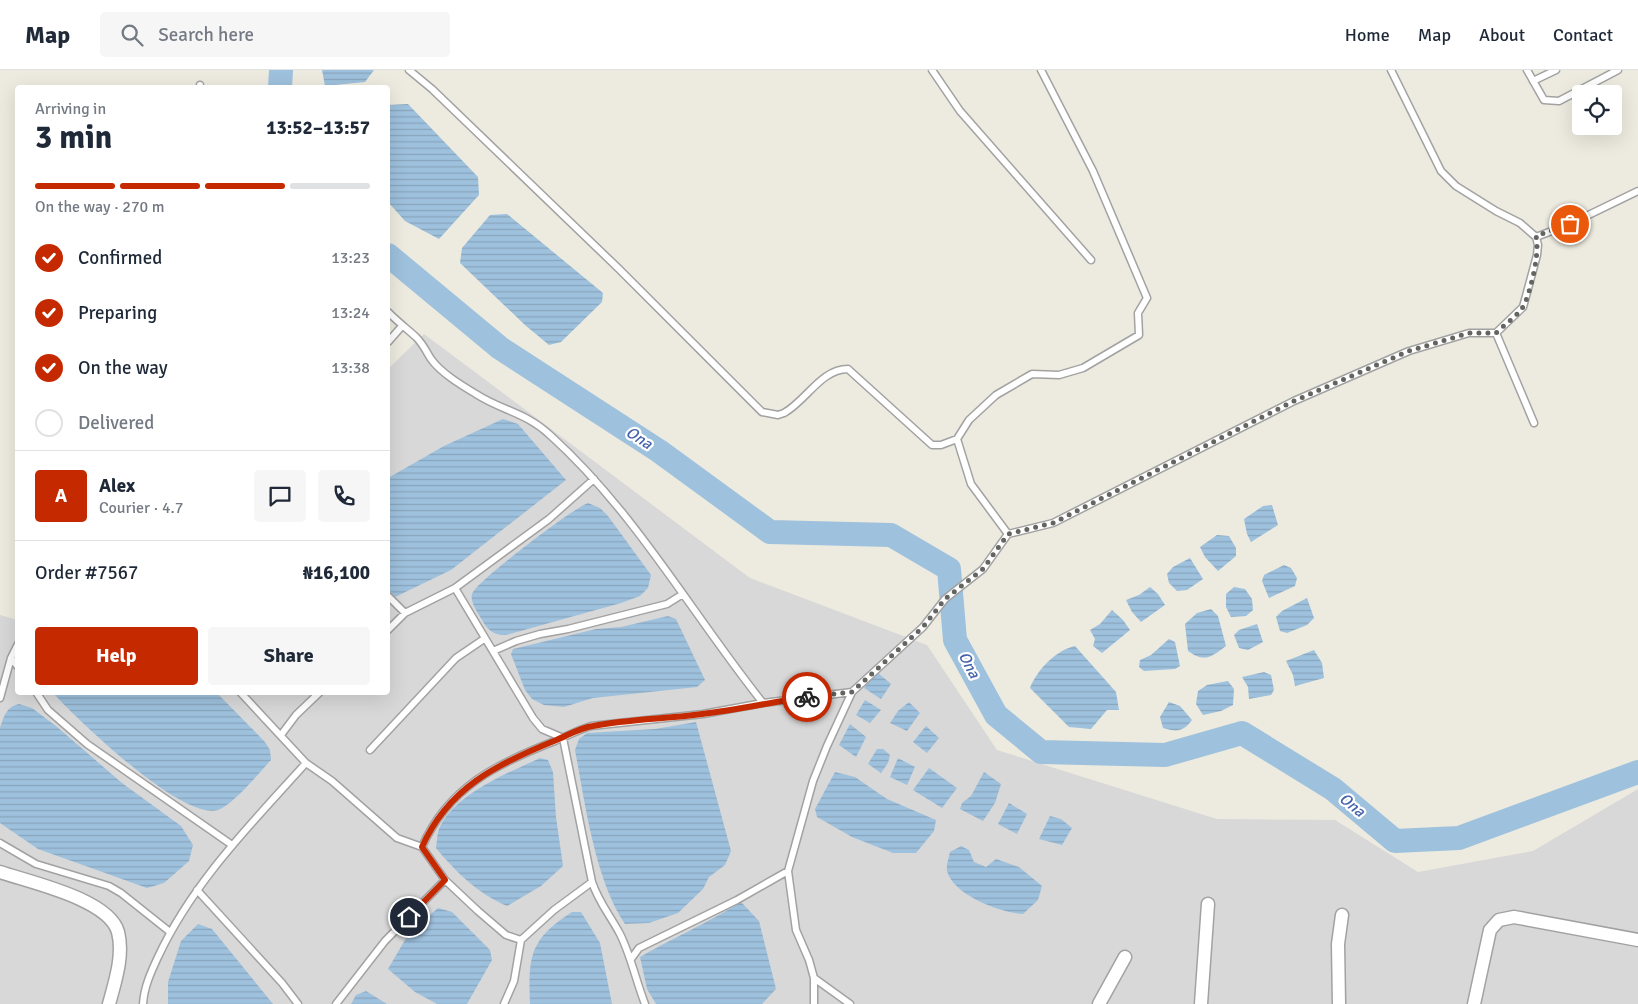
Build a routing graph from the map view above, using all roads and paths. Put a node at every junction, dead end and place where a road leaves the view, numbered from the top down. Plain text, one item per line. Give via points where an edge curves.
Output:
1 (409, 70) edge
2 (932, 70) edge
3 (1041, 70) edge
4 (1391, 70) edge
5 (1527, 70) edge
6 (1556, 70) edge
7 (1618, 70) edge
8 (1533, 81) junction
9 (1638, 191) edge
10 (1536, 236) junction
11 (1091, 260) dead end
12 (390, 314) edge
13 (402, 326) junction
14 (1496, 333) junction
15 (390, 340) edge
16 (1534, 423) dead end
17 (957, 439) junction
18 (594, 480) junction
19 (1008, 534) junction
20 (455, 588) junction
21 (683, 594) junction
22 (390, 598) edge
23 (404, 613) junction
24 (390, 628) edge
25 (484, 639) junction
26 (15, 650) edge
27 (493, 651) junction
28 (11, 658) junction
29 (15, 663) edge
30 (852, 692) junction
31 (38, 695) edge
32 (243, 695) edge
33 (317, 695) edge
34 (0, 698) edge
35 (763, 703) junction
36 (281, 735) junction
37 (564, 738) junction
38 (370, 750) dead end
39 (306, 763) junction
40 (0, 844) edge
41 (232, 845) junction
42 (422, 847) junction
43 (788, 871) junction
44 (0, 872) edge
45 (445, 880) junction
46 (592, 882) junction
47 (197, 890) junction
48 (1208, 904) dead end
49 (1342, 915) dead end
50 (170, 932) junction
51 (520, 940) junction
52 (1638, 940) edge
53 (1125, 957) dead end
54 (631, 959) junction
55 (814, 978) junction
56 (109, 1004) edge
57 (143, 1004) edge
58 (298, 1004) edge
59 (336, 1004) edge
60 (504, 1004) edge
61 (645, 1004) edge
62 (814, 1004) edge
63 (850, 1004) edge
64 (1099, 1004) edge
65 (1201, 1004) edge
66 (1339, 1004) edge
67 (1474, 1004) edge

1 - 17 lane via 618,268 762,412 778,416 784,413 823,379 848,369 932,445
2 - 11 lane via 960,111
3 - 17 lane via 1093,171 1147,298 1138,313 1139,335 1083,368 1059,375 1032,374 996,395 969,420
4 - 10 lane via 1447,179
5 - 8 lane
6 - 8 lane
7 - 8 lane via 1559,101 1544,100
9 - 10 lane via 1570,224
10 - 14 lane via 1536,262 1523,306
12 - 13 lane
13 - 15 lane
13 - 18 lane via 427,349 431,359 447,374 477,395 531,419
14 - 16 lane
14 - 19 lane via 1469,333 1409,351 1294,401 1053,523
17 - 19 lane via 971,484
18 - 20 lane via 549,519
18 - 21 lane via 631,521
19 - 30 lane via 983,569 945,599 923,627
20 - 23 lane
20 - 25 lane
21 - 27 lane via 667,604 540,634
21 - 35 lane
22 - 23 lane
23 - 24 lane
25 - 27 lane
25 - 38 lane via 456,658
26 - 28 lane
27 - 37 lane via 533,718 542,729
28 - 29 lane
28 - 34 lane
30 - 35 lane
30 - 43 lane via 813,782
31 - 41 lane via 48,710 87,744
32 - 36 lane
33 - 36 lane
35 - 37 lane via 703,714 591,726
36 - 39 lane
37 - 42 lane via 478,778 437,818
37 - 46 lane
39 - 41 lane
39 - 42 lane via 332,781 397,838
40 - 50 lane via 36,864 109,886
41 - 47 lane
42 - 45 lane
43 - 54 lane via 737,900 653,940 639,948
43 - 55 lane via 796,930
44 - 56 street via 86,902 111,920 118,929 120,940
45 - 51 lane via 500,931
45 - 59 lane via 384,941
46 - 51 lane
46 - 54 lane via 598,901 619,932
47 - 50 lane
47 - 58 lane
48 - 65 street
49 - 66 street via 1338,944
50 - 57 lane via 143,994
51 - 60 lane via 514,981
52 - 67 street via 1514,917 1503,918 1490,930
53 - 64 street
54 - 61 lane
55 - 62 lane
55 - 63 lane

